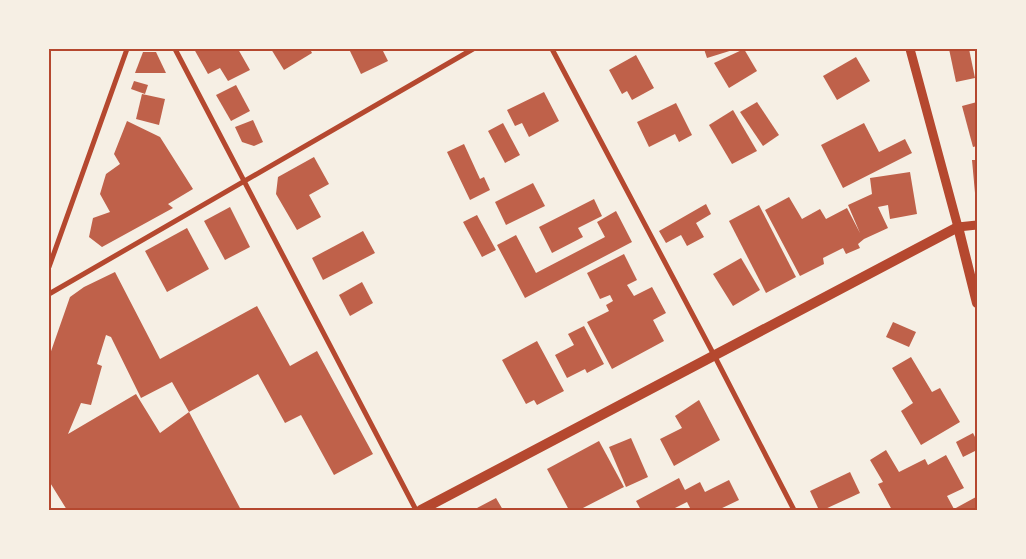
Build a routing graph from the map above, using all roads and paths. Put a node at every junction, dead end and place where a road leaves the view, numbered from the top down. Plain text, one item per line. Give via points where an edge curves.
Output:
1 (127, 49) edge
2 (175, 49) edge
3 (473, 49) edge
4 (552, 49) edge
5 (910, 49) edge
6 (243, 180) junction
7 (977, 225) edge
8 (958, 227) junction
9 (49, 267) edge
10 (49, 294) edge
11 (977, 303) edge
12 (714, 355) junction
13 (416, 510) edge
14 (421, 510) edge
15 (794, 510) edge

1 - 9 street
2 - 6 street
3 - 6 street
4 - 12 street
5 - 8 street
6 - 10 street
6 - 13 street
7 - 8 street
8 - 11 main road
8 - 12 main road
12 - 14 main road
12 - 15 street

